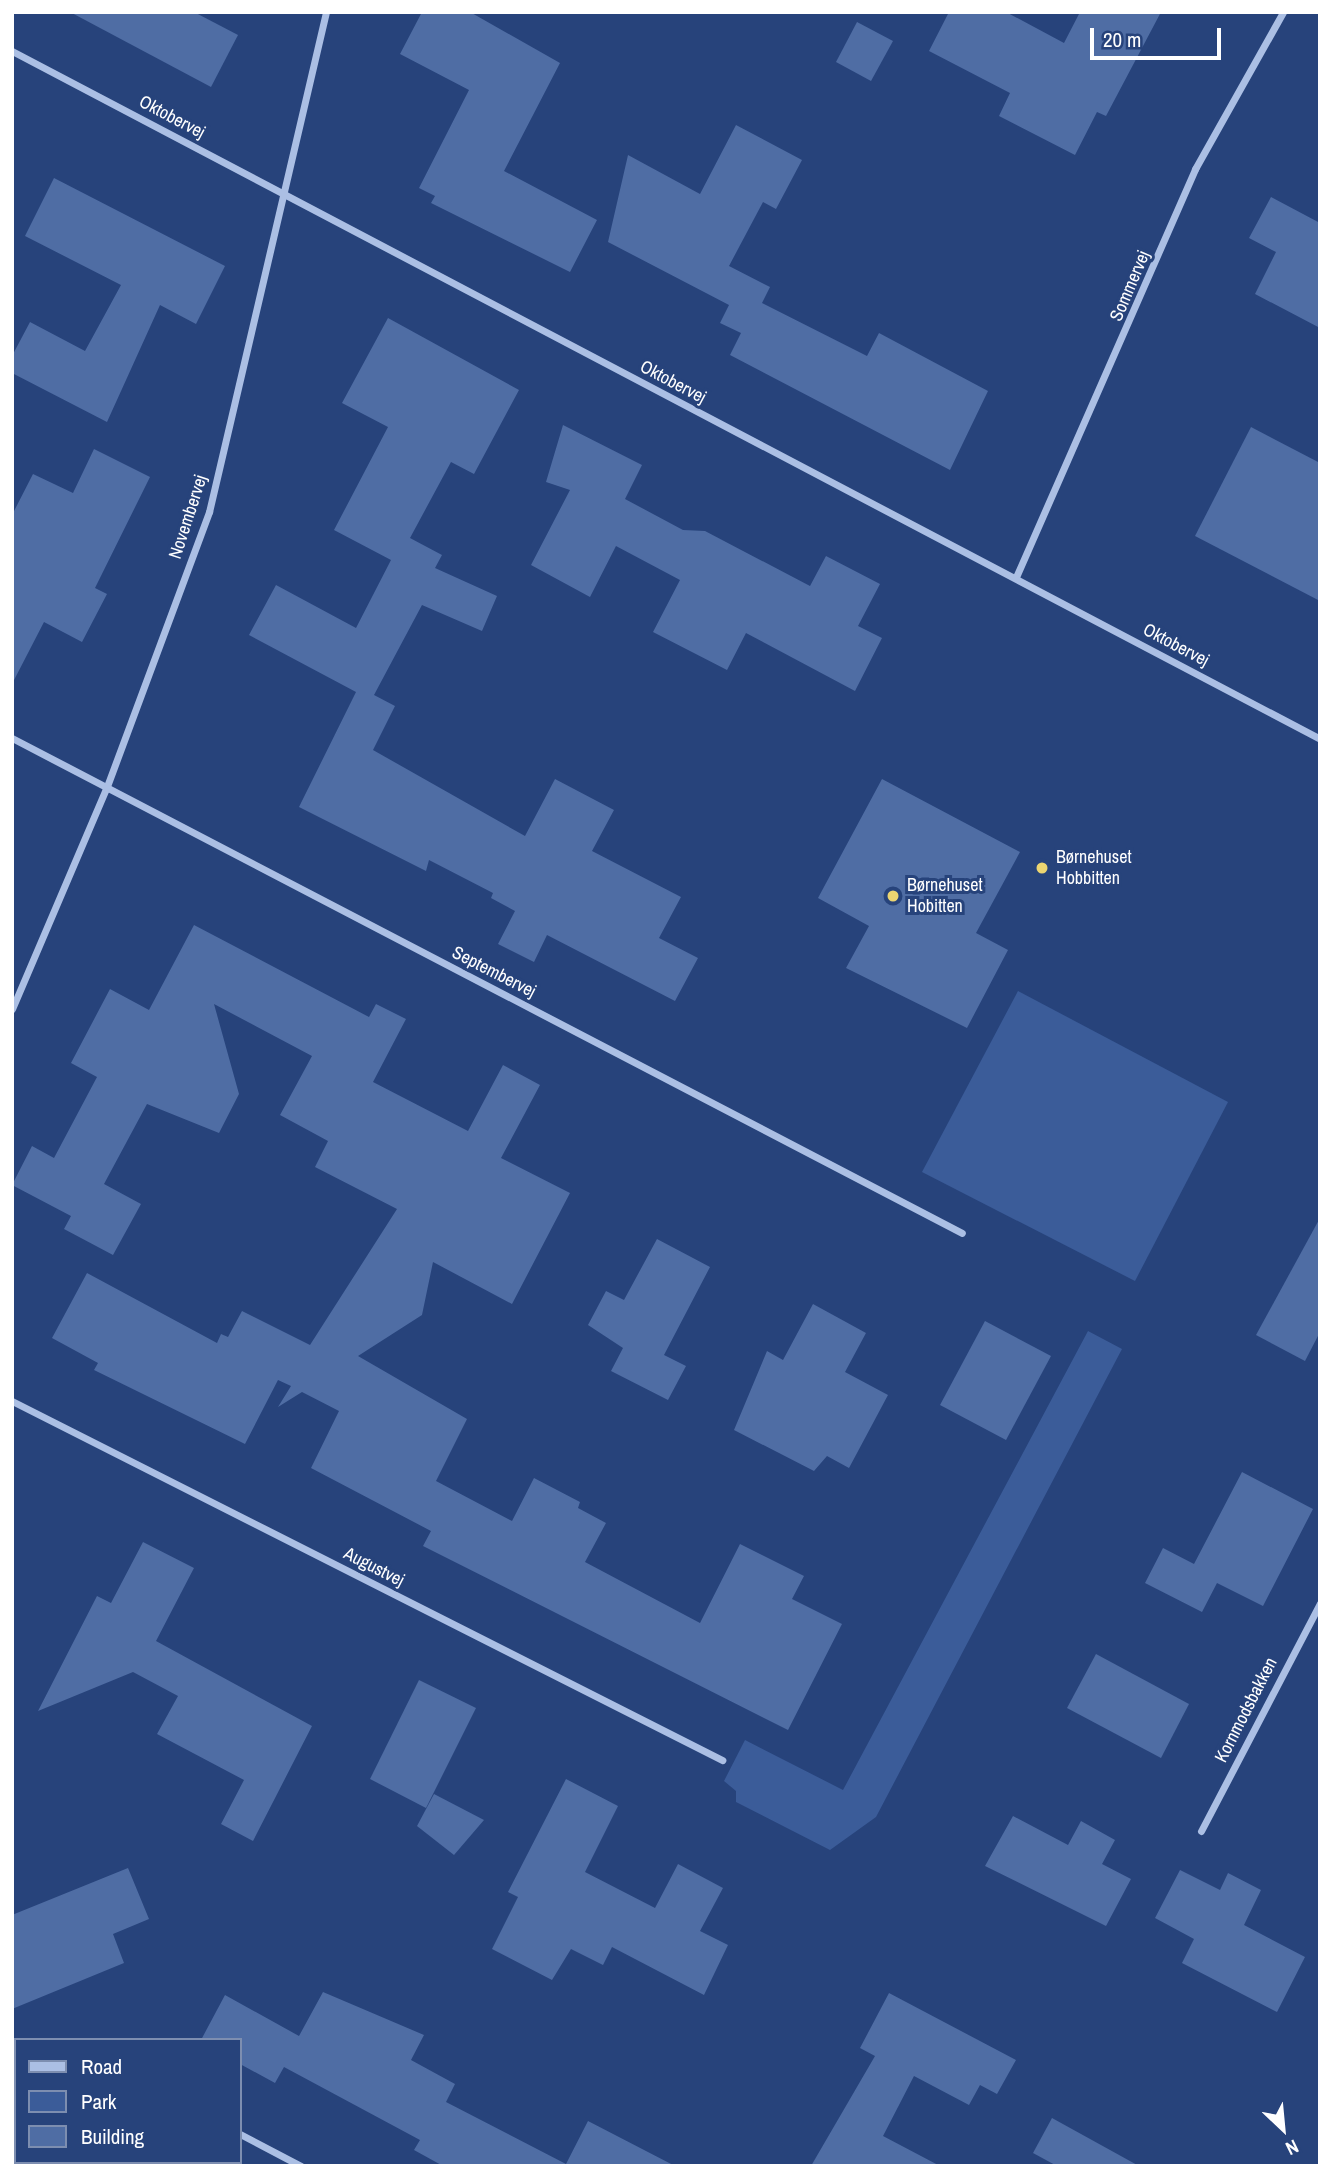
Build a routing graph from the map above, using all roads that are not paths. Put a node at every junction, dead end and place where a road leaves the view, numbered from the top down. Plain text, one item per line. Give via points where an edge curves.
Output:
1 (326, 12) edge
2 (1283, 12) edge
3 (12, 51) edge
4 (287, 195) junction
5 (1016, 577) junction
6 (12, 738) edge
7 (1320, 739) edge
8 (106, 789) junction
9 (12, 1009) edge
10 (962, 1233) dead end
11 (12, 1401) edge
12 (1320, 1603) edge
13 (722, 1760) dead end
14 (1201, 1832) dead end
15 (242, 2135) edge
16 (301, 2166) edge

1 - 4 street, Novembervej
2 - 5 street, Sommervej via 1195,169
3 - 4 street, Oktobervej
4 - 5 street, Oktobervej
4 - 8 street, Novembervej via 209,512
5 - 7 street, Oktobervej
6 - 8 street, Septembervej
8 - 9 street, Novembervej
8 - 10 street, Septembervej
11 - 13 street, Augustvej
12 - 14 street, Kornmodsbakken
15 - 16 street

